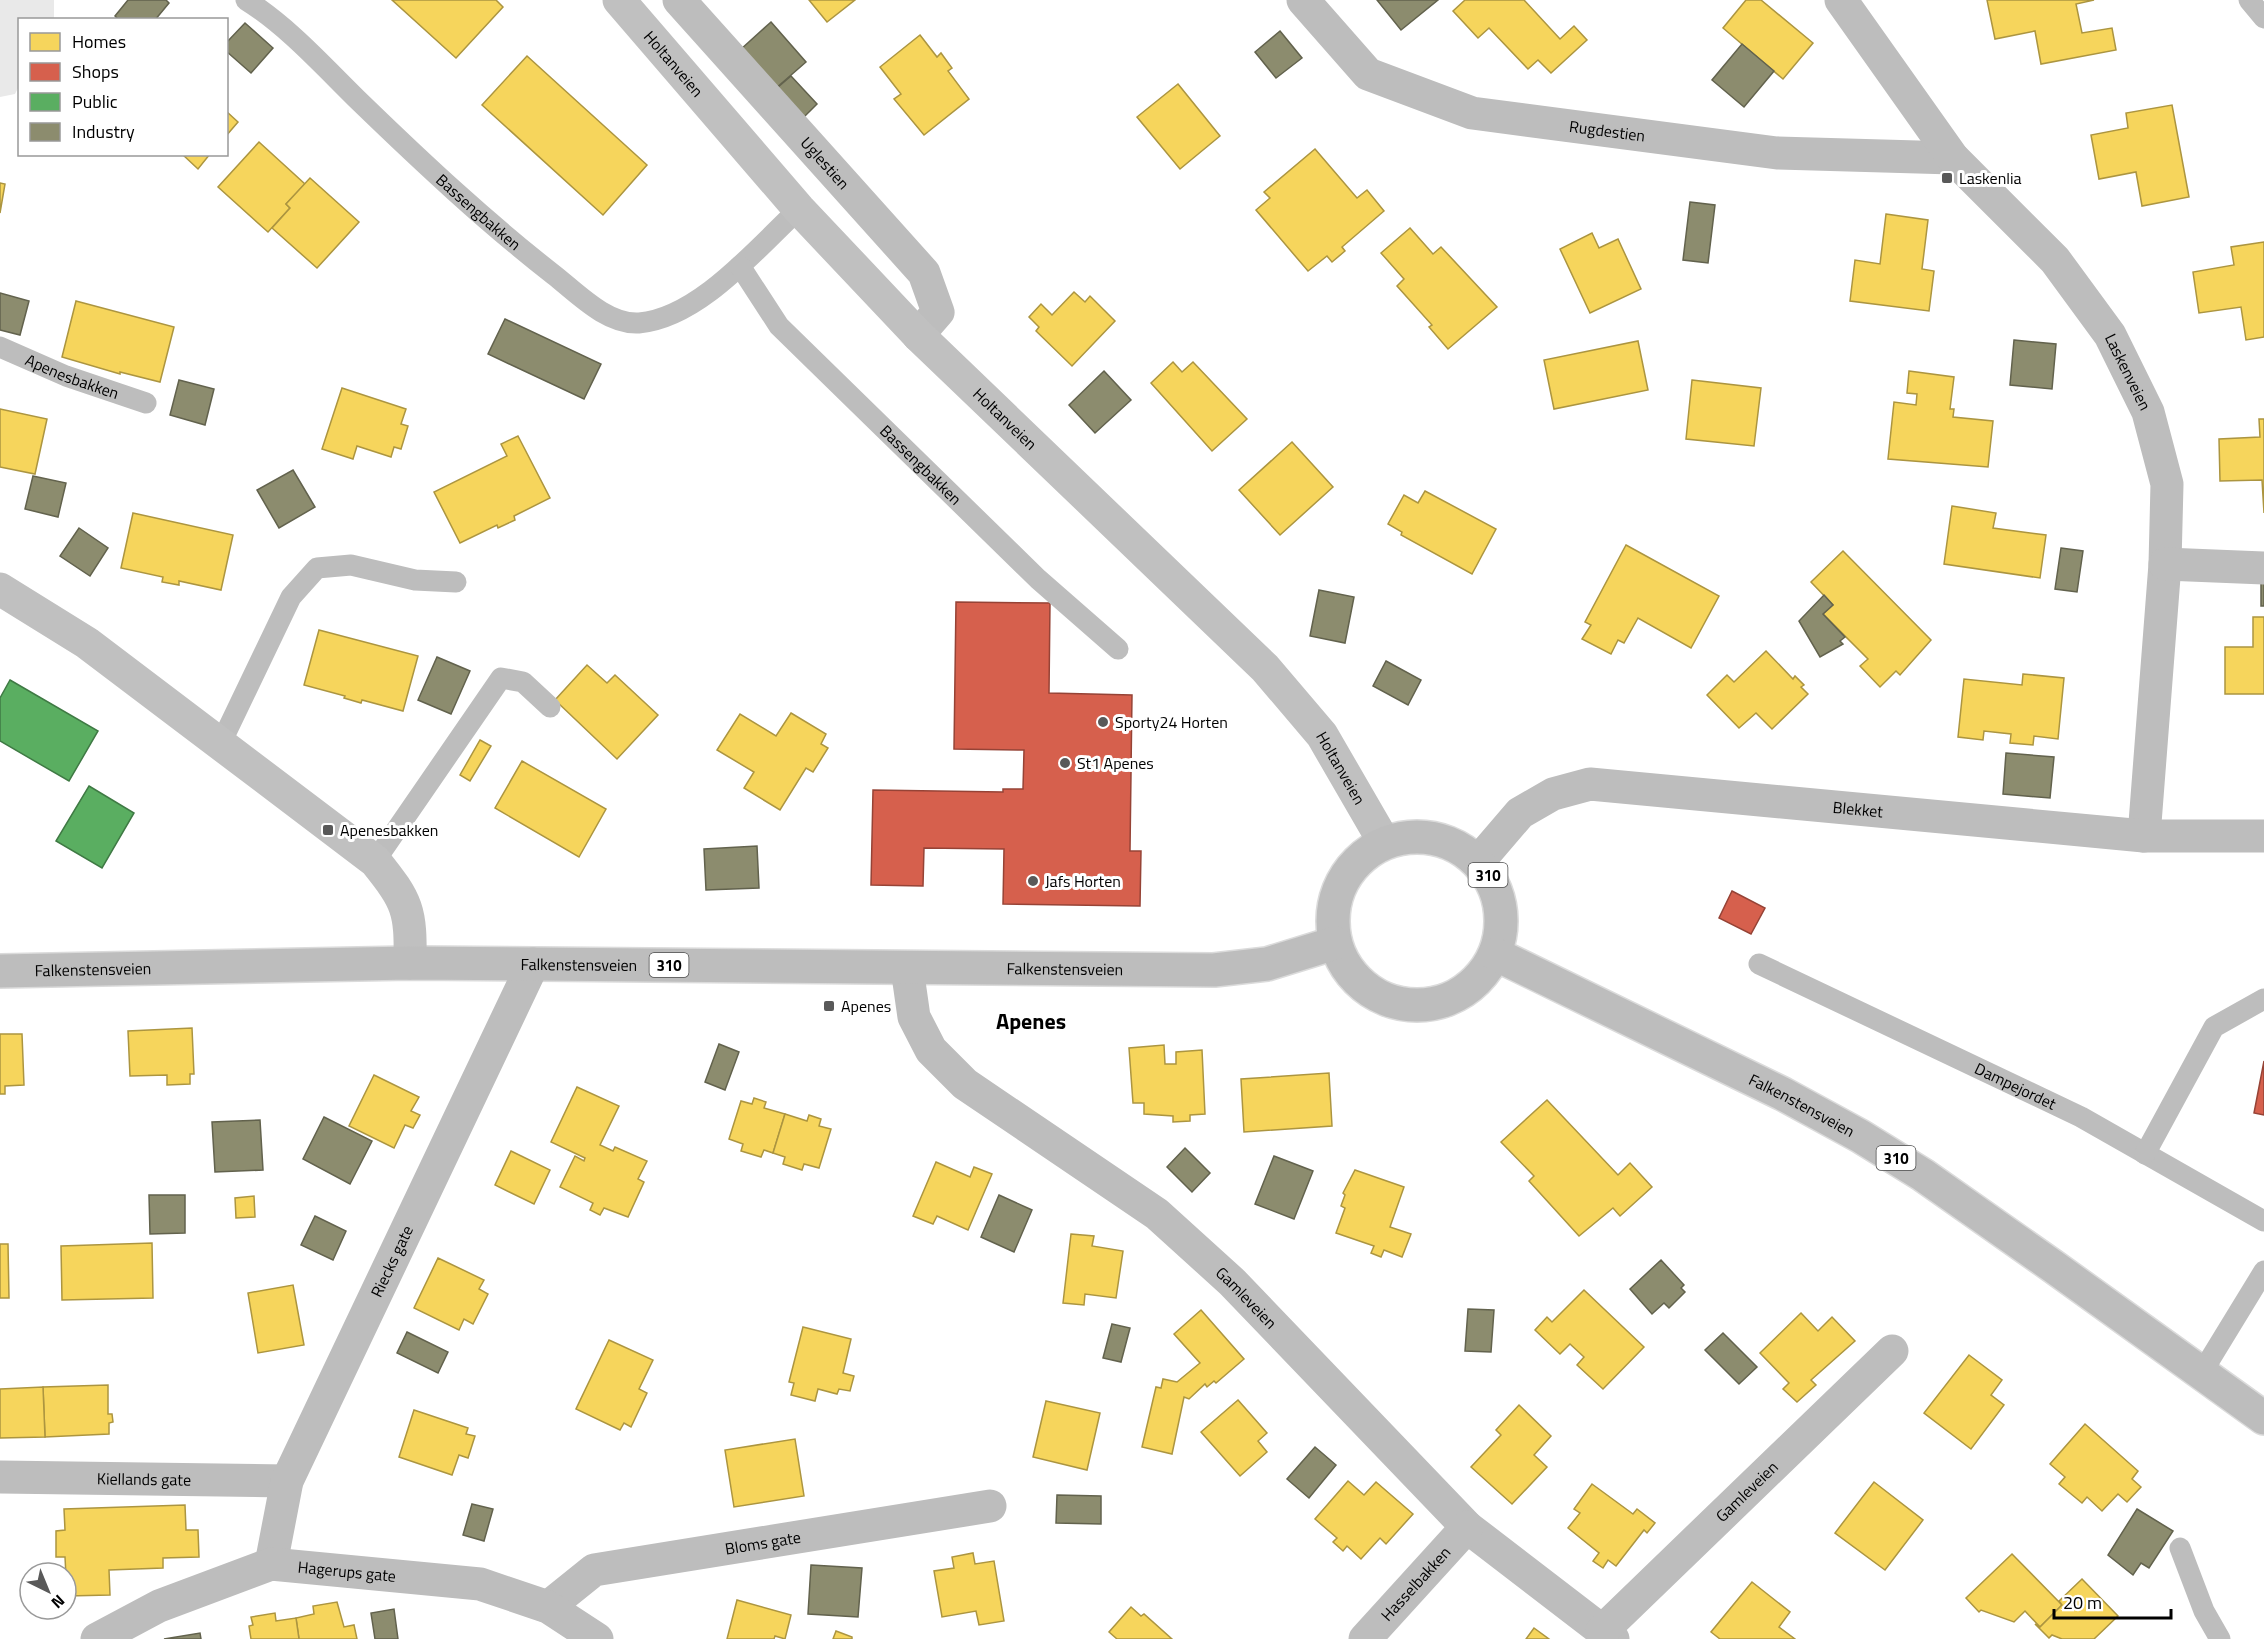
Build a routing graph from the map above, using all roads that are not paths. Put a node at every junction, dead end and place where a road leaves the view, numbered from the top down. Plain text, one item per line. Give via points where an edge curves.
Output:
1 (246, 0) edge
2 (619, 0) edge
3 (679, 0) edge
4 (1303, 0) edge
5 (1841, 0) edge
6 (2249, 0) edge
7 (2264, 18) edge
8 (1953, 158) junction
9 (799, 209) junction
10 (740, 266) junction
11 (918, 335) junction
12 (0, 347) edge
13 (146, 403) dead end
14 (2165, 564) junction
15 (2264, 568) edge
16 (456, 582) dead end
17 (0, 589) edge
18 (1118, 649) dead end
19 (550, 707) dead end
20 (221, 743) junction
21 (2144, 836) junction
22 (2264, 836) edge
23 (1384, 842) junction
24 (375, 861) junction
25 (1478, 862) junction
26 (1335, 943) junction
27 (1495, 954) junction
28 (410, 963) junction
29 (533, 964) junction
30 (1759, 964) dead end
31 (907, 968) junction
32 (0, 971) edge
33 (2264, 999) edge
34 (2145, 1154) junction
35 (2264, 1221) edge
36 (2264, 1271) edge
37 (1892, 1351) dead end
38 (2201, 1374) junction
39 (2264, 1418) edge
40 (0, 1477) edge
41 (287, 1481) junction
42 (990, 1506) dead end
43 (1467, 1527) junction
44 (2180, 1548) dead end
45 (272, 1564) junction
46 (548, 1607) junction
47 (1607, 1635) edge
48 (97, 1639) edge
49 (597, 1639) edge
50 (1365, 1639) edge
51 (2220, 1639) edge

1 - 10 lane, Bassengbakken via 310,54 434,173 526,254 615,319 638,323 676,312
2 - 9 main road, Holtanveien
3 - 11 street, Uglestien via 924,273 938,312
4 - 8 street, Rugdestien via 1368,74 1472,112 1777,153
5 - 8 street, Laskenveien
6 - 7 lane
8 - 14 street, Laskenveien via 2055,260 2110,335 2148,412 2167,484
9 - 10 lane, Bassengbakken
9 - 11 main road, Holtanveien
10 - 18 lane, Bassengbakken via 779,326 1038,579
11 - 23 main road, Holtanveien via 1265,668 1322,735
12 - 13 lane, Apenesbakken via 66,376
14 - 15 street
14 - 21 street, Laskenveien
16 - 20 lane via 415,580 351,565 317,568 291,597
17 - 20 main road via 87,643
19 - 24 lane via 523,682 501,678
20 - 24 main road
21 - 22 street, Blekket
21 - 25 street, Blekket via 1590,784 1553,794 1520,813
23 - 25 street, 310 via 1417,836 1450,842
23 - 26 street, 310 via 1363,855 1336,894 1331,918
24 - 28 main road via 400,892 410,922
25 - 27 street, 310 via 1493,882 1500,905 1501,931
26 - 27 street, 310 via 1345,966 1362,986 1385,1000 1410,1005 1436,1003 1460,993 1480,977
26 - 31 street, Falkenstensveien / 310 via 1267,964 1214,970
27 - 38 street, Falkenstensveien / 310 via 1860,1136 2055,1267
28 - 29 street, Falkenstensveien / 310
28 - 32 street, Falkenstensveien / 310
29 - 31 street, Falkenstensveien / 310
29 - 41 street, Riecks gate
30 - 34 lane, Dampejordet via 2081,1118
31 - 43 street, Gamleveien via 914,1017 931,1050 965,1084 1157,1214 1232,1282
33 - 34 lane via 2214,1027
34 - 35 lane, Dampejordet
36 - 38 lane
37 - 47 street, Gamleveien
38 - 39 street, Falkenstensveien / 310
40 - 41 street, Kiellands gate
41 - 45 street, Riecks gate
42 - 46 street, Bloms gate via 594,1570
43 - 47 street, Gamleveien
43 - 50 street, Hasselbakken
44 - 51 lane via 2204,1611
45 - 46 street, Hagerups gate via 480,1584
45 - 48 street, Hagerups gate via 159,1606
46 - 49 street, Hagerups gate

